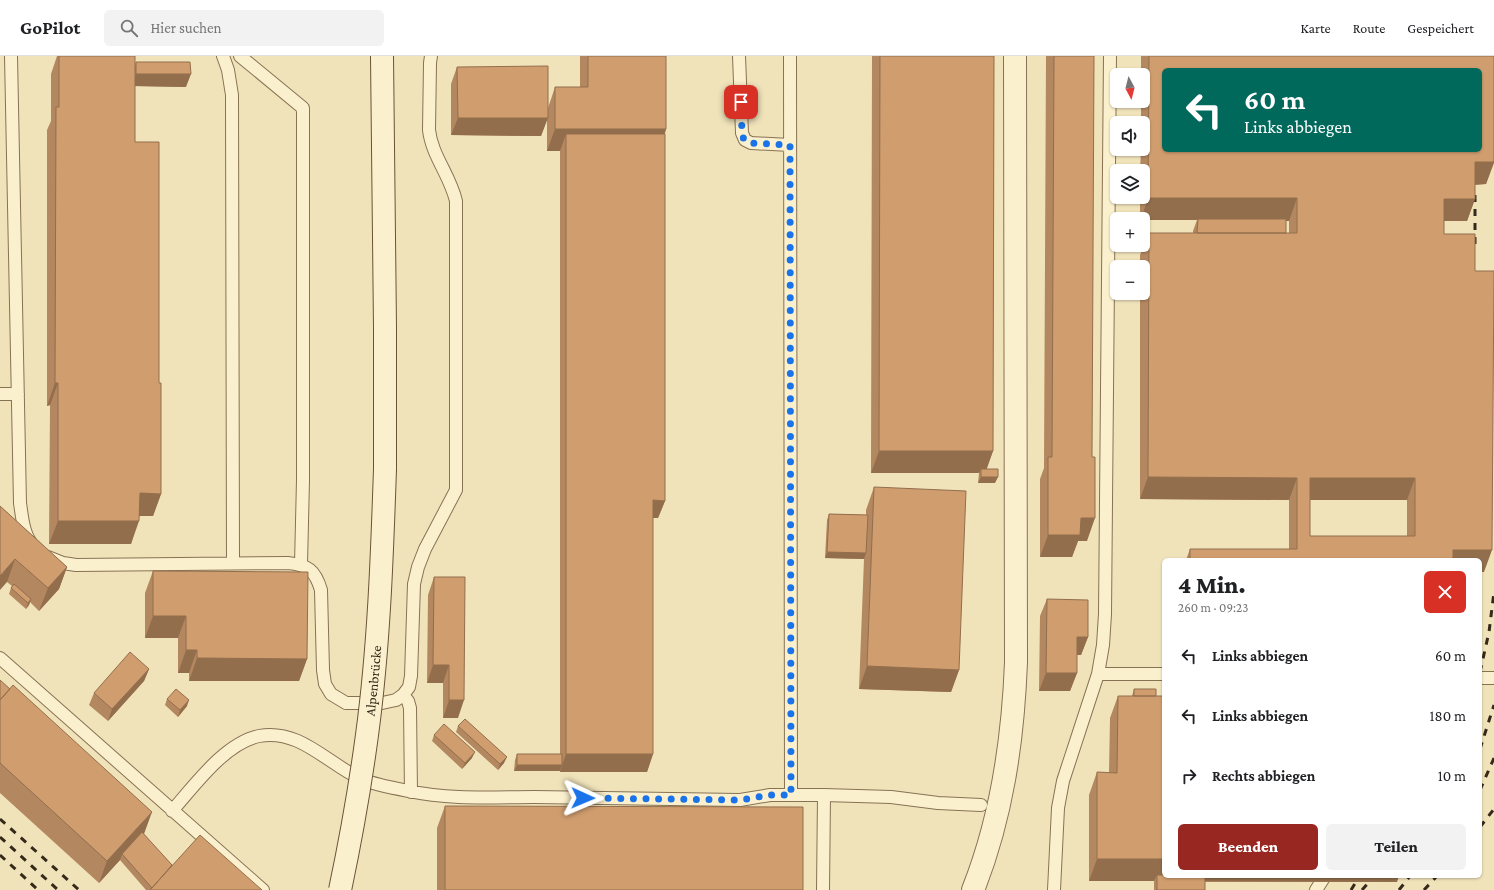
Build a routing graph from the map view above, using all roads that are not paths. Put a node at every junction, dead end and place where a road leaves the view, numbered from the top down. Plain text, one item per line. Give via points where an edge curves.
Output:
1 (11, 56) edge
2 (223, 56) edge
3 (240, 56) edge
4 (382, 56) edge
5 (432, 56) edge
6 (739, 56) edge
7 (790, 56) edge
8 (1015, 56) edge
9 (1110, 56) edge
10 (790, 145) junction
11 (0, 394) edge
12 (18, 394) junction
13 (233, 563) junction
14 (301, 564) junction
15 (0, 658) edge
16 (1098, 674) junction
17 (1162, 674) edge
18 (1482, 678) edge
19 (1494, 678) edge
20 (403, 695) junction
21 (411, 792) junction
22 (791, 795) junction
23 (824, 795) junction
24 (981, 805) dead end
25 (172, 811) junction
26 (1324, 878) edge
27 (263, 890) edge
28 (340, 890) edge
29 (823, 890) edge
30 (973, 890) edge
31 (1054, 890) edge
32 (1316, 890) edge

1 - 12 lane
2 - 13 lane via 232,95
3 - 14 lane via 303,108
4 - 28 main road, Alpenbrücke, bridge via 386,328 385,469 379,607 367,733
5 - 20 lane via 430,140 453,188 456,201 456,490 418,567 414,584 411,676 409,687
6 - 10 lane via 744,140 751,143
7 - 10 lane
8 - 30 main road via 1016,662 1010,748 1000,802
9 - 16 lane via 1105,614
10 - 22 lane
11 - 12 lane
12 - 13 lane via 20,503 28,538 36,549 47,557 76,565
13 - 14 lane
14 - 20 lane via 311,569 318,578 321,590 322,670 325,684 331,694 346,702 382,703 396,700
15 - 25 lane
16 - 17 lane
16 - 31 lane via 1063,781 1058,808
18 - 19 lane
20 - 21 lane via 410,708
21 - 22 lane via 441,796 740,800 770,795
21 - 25 lane via 361,778 294,739 276,735 260,736 247,740 228,752
22 - 23 lane
23 - 24 lane via 891,797
23 - 29 lane
25 - 27 lane
26 - 32 lane

